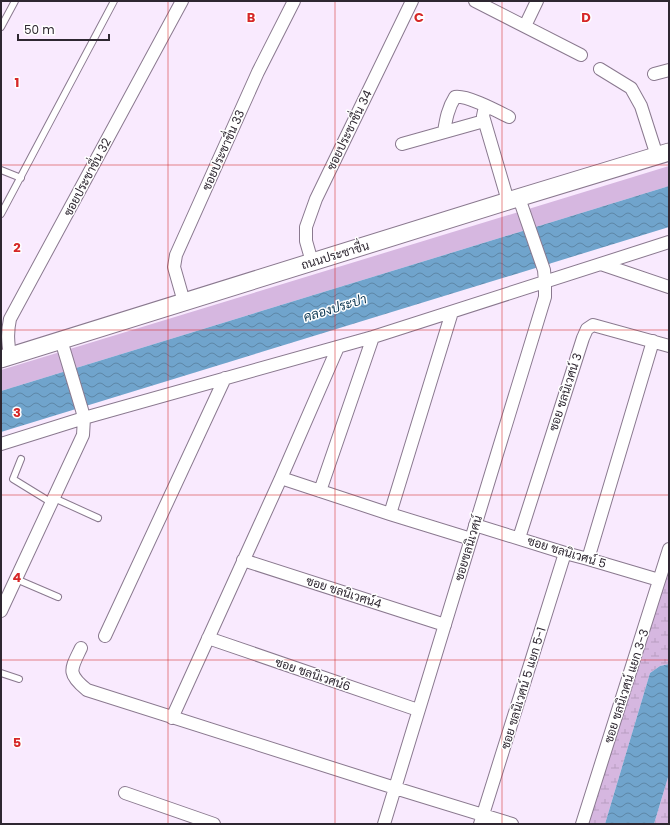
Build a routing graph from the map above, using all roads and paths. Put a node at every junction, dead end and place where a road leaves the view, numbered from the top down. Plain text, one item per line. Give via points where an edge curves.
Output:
1 (15, 1) edge
2 (114, 1) edge
3 (182, 1) edge
4 (294, 1) edge
5 (412, 1) edge
6 (475, 1) edge
7 (537, 1) edge
8 (524, 26) junction
9 (1, 27) edge
10 (581, 55) dead end
11 (600, 69) dead end
12 (669, 70) edge
13 (654, 74) dead end
14 (486, 106) junction
15 (509, 117) dead end
16 (484, 120) junction
17 (444, 132) junction
18 (402, 144) dead end
19 (663, 154) edge
20 (1, 170) edge
21 (21, 178) junction
22 (513, 200) junction
23 (1, 214) edge
24 (669, 242) edge
25 (312, 262) junction
26 (601, 264) junction
27 (544, 276) junction
28 (669, 287) edge
29 (184, 302) junction
30 (452, 312) junction
31 (373, 337) junction
32 (61, 340) junction
33 (653, 341) junction
34 (669, 346) edge
35 (338, 347) junction
36 (6, 358) edge
37 (225, 378) junction
38 (83, 414) junction
39 (1, 444) edge
40 (21, 459) dead end
41 (280, 478) junction
42 (320, 491) junction
43 (53, 500) junction
44 (390, 514) junction
45 (98, 518) dead end
46 (475, 524) junction
47 (519, 538) junction
48 (471, 540) junction
49 (669, 549) edge
50 (565, 553) junction
51 (588, 559) junction
52 (244, 560) junction
53 (16, 579) junction
54 (659, 580) junction
55 (58, 597) dead end
56 (1, 611) edge
57 (445, 625) junction
58 (105, 636) dead end
59 (208, 638) junction
60 (82, 648) dead end
61 (1, 673) edge
62 (19, 679) dead end
63 (418, 710) junction
64 (172, 718) junction
65 (395, 788) junction
66 (125, 793) dead end
67 (481, 819) edge
68 (214, 824) edge
69 (384, 824) edge
70 (512, 824) edge
71 (582, 824) edge

1 - 9 lane
2 - 21 lane
3 - 36 street, ซอยประชาชื่น 32 via 10,319
4 - 29 street, ซอยประชาชื่น 33 via 258,72 176,255 174,268
5 - 25 street, ซอยประชาชื่น 34 via 316,199 306,227 306,241
6 - 8 street
7 - 8 street
8 - 10 street
11 - 19 street via 631,88
12 - 13 street
14 - 15 street
14 - 16 street via 482,116
14 - 17 street via 459,96 455,97 446,117
16 - 17 street
16 - 22 street
17 - 18 street
19 - 22 main road, ถนนประชาชื่น
20 - 21 lane
21 - 23 lane
22 - 25 main road, ถนนประชาชื่น
22 - 27 street via 527,223
24 - 26 street
25 - 29 main road, ถนนประชาชื่น
26 - 27 street
26 - 28 street
27 - 30 street
27 - 46 street, ซอยชลนิเวศน์ via 545,297
29 - 32 main road, ถนนประชาชื่น
30 - 31 street
30 - 44 street
31 - 35 street
31 - 42 street
32 - 36 main road, ถนนประชาชื่น
32 - 38 street
33 - 34 street, ซอย ชลนิเวศน์ 3
33 - 47 street, ซอย ชลนิเวศน์ 3 via 593,325 587,328
33 - 51 street
35 - 37 street
35 - 41 street
37 - 38 street
37 - 58 street
38 - 39 street
38 - 43 street via 83,435
40 - 43 lane via 13,479
41 - 42 street
41 - 52 street
42 - 44 street
43 - 45 lane
43 - 53 street
44 - 48 street
46 - 47 street, ซอย ชลนิเวศน์ 5
46 - 48 street, ซอยชลนิเวศน์
47 - 50 street, ซอย ชลนิเวศน์ 5
48 - 57 street, ซอยชลนิเวศน์
49 - 54 street, ซอย ชลนิเวศน์ แยก 3-3
50 - 51 street, ซอย ชลนิเวศน์ 5
50 - 67 street, ซอย ชลนิเวศน์ 5 แยก 5-1
51 - 54 street, ซอย ชลนิเวศน์ 5
52 - 57 street, ซอย ชลนิเวศน์4
52 - 59 street
53 - 55 lane
53 - 56 street
54 - 71 street, ซอย ชลนิเวศน์ แยก 3-3
57 - 63 street, ซอยชลนิเวศน์
59 - 63 street, ซอย ชลนิเวศน์6
59 - 64 street
60 - 64 street via 72,674 87,690
61 - 62 lane
63 - 65 street, ซอยชลนิเวศน์
64 - 65 street
65 - 67 street
65 - 69 street, ซอยชลนิเวศน์
66 - 68 street
67 - 70 street

